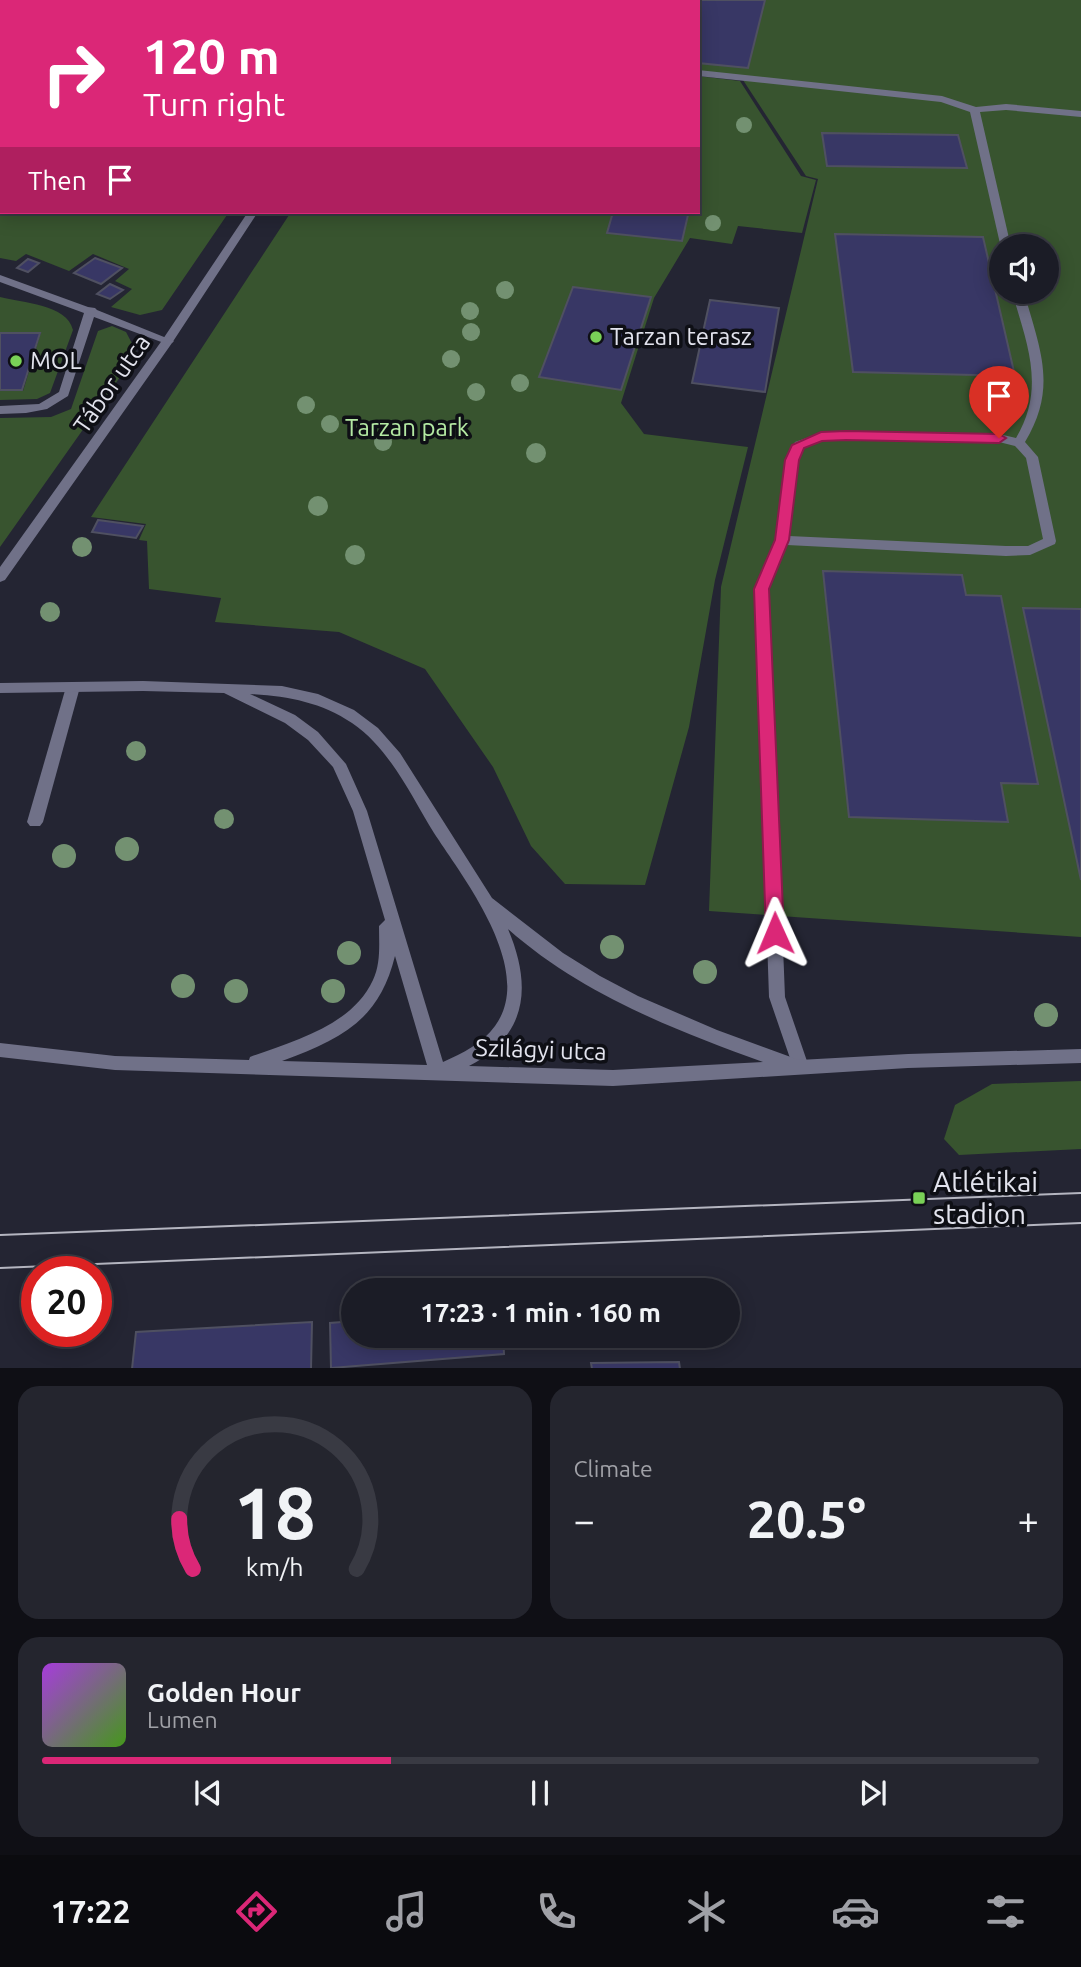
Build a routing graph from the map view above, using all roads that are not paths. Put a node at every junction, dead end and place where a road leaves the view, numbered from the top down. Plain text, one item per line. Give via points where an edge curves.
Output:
1 (700, 73) edge
2 (975, 110) junction
3 (1081, 114) edge
4 (252, 214) edge
5 (1003, 234) edge
6 (0, 278) edge
7 (1021, 304) edge
8 (91, 310) junction
9 (168, 341) junction
10 (0, 410) edge
11 (1019, 443) junction
12 (782, 540) junction
13 (0, 577) edge
14 (73, 687) junction
15 (0, 688) edge
16 (222, 688) junction
17 (35, 822) dead end
18 (381, 884) junction
19 (480, 894) junction
20 (4, 1051) edge
21 (1081, 1056) edge
22 (248, 1065) junction
23 (801, 1067) junction
24 (438, 1072) junction

1 - 2 street via 942,99
2 - 3 street via 1006,107
2 - 5 street
4 - 9 street, Tábor utca
6 - 8 street
7 - 11 street via 1042,379 1032,425
8 - 9 street
8 - 10 street via 59,399 40,408
9 - 13 street, Tábor utca
11 - 12 street via 999,438 846,435 799,445 792,460
11 - 12 street via 1032,457 1050,541 1030,550
12 - 23 street via 762,589 777,997
14 - 15 street
14 - 16 street
14 - 17 street
16 - 18 street via 290,719 339,764 360,811
16 - 19 street via 292,692 351,715 368,727 398,761
18 - 22 street via 390,946 376,993 340,1028
18 - 24 street
19 - 23 street via 562,963 606,989 706,1034
19 - 24 street via 514,968 510,1015 501,1035 475,1056
20 - 22 street, Szilágyi utca via 115,1063
21 - 23 street, Szilágyi utca
22 - 24 street, Szilágyi utca
23 - 24 street, Szilágyi utca via 613,1078

